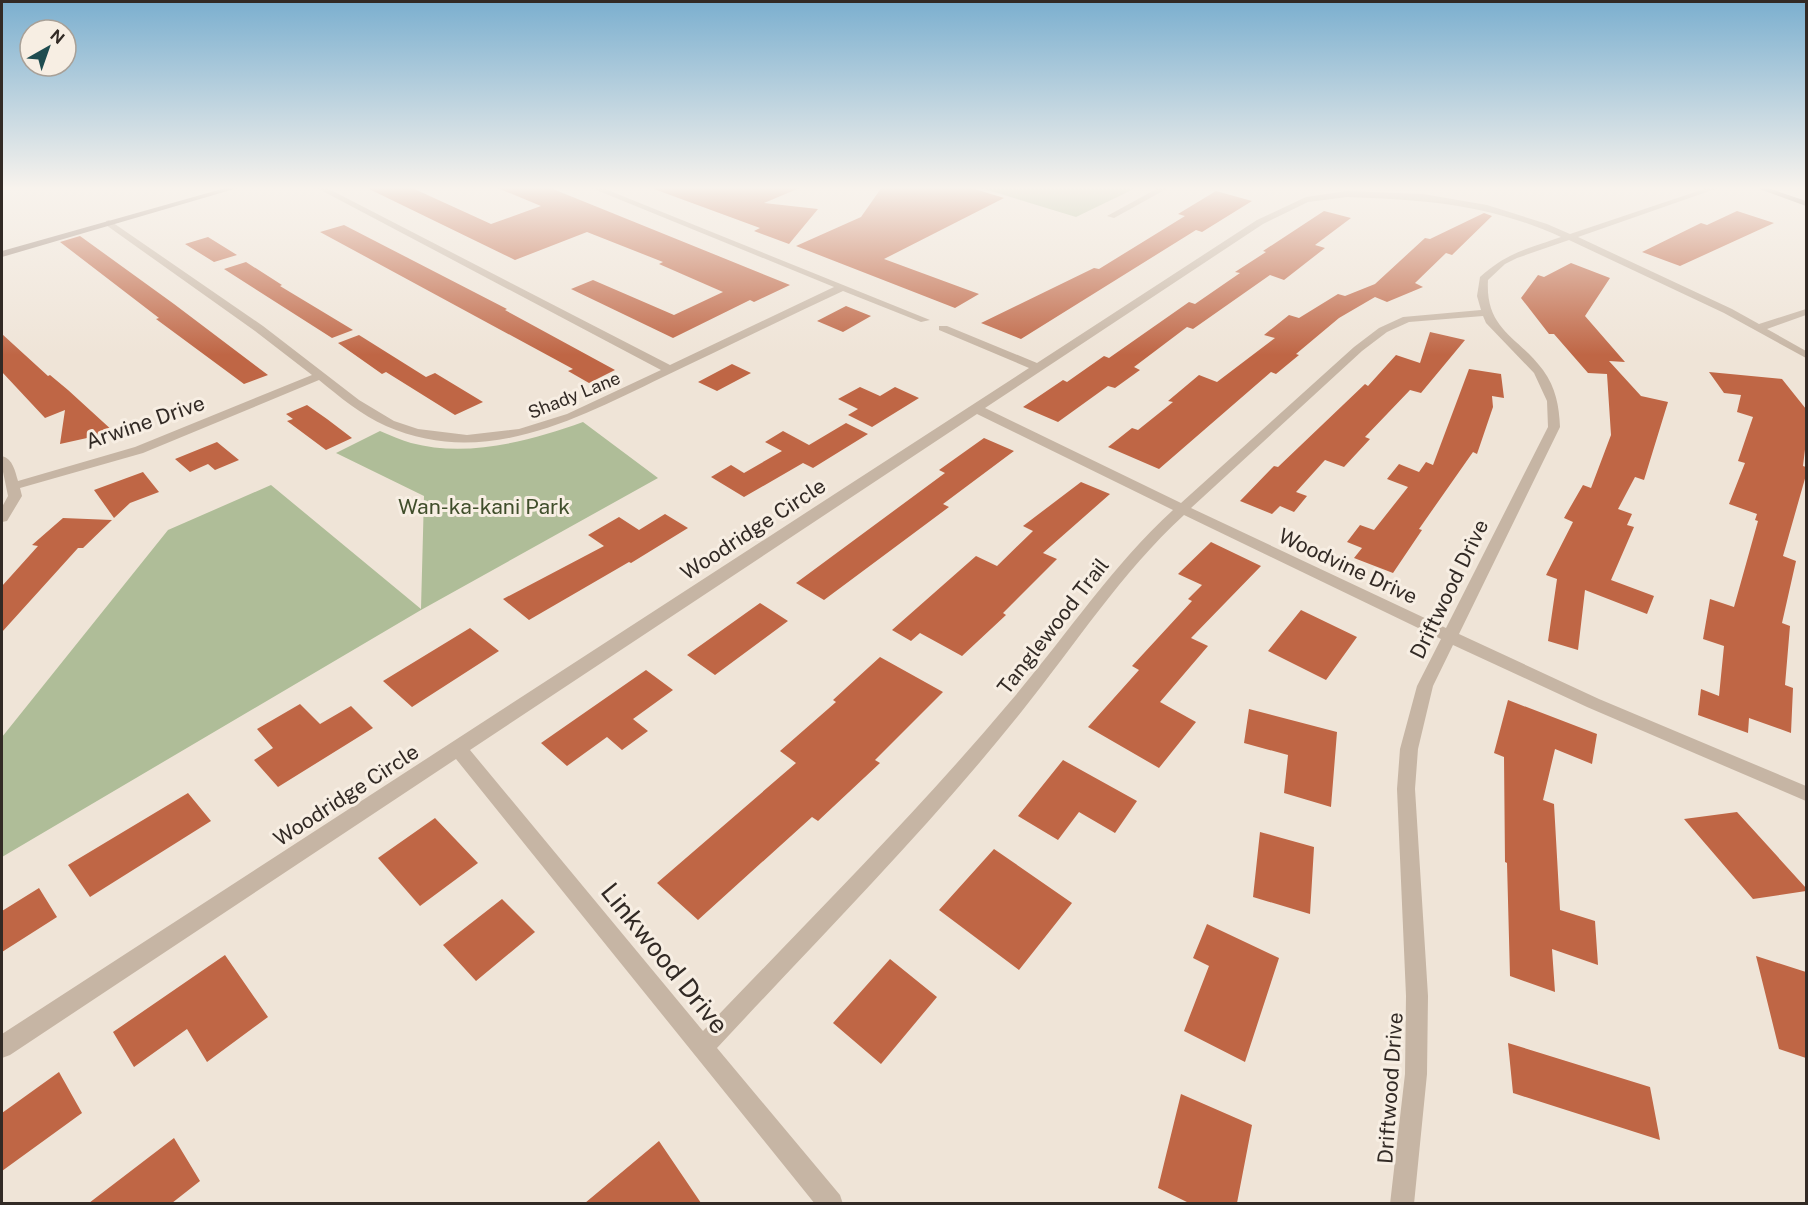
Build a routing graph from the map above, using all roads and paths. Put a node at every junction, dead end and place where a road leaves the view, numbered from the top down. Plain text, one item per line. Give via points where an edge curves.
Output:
1 (39, 243) edge
2 (138, 243) edge
3 (428, 243) edge
4 (733, 243) edge
5 (1230, 243) edge
6 (1550, 243) edge
7 (1581, 243) edge
8 (2, 254) edge
9 (842, 287) junction
10 (1806, 312) edge
11 (1487, 313) junction
12 (925, 320) dead end
13 (943, 328) dead end
14 (1759, 328) junction
15 (1806, 355) edge
16 (1038, 367) junction
17 (670, 370) junction
18 (321, 375) junction
19 (975, 408) junction
20 (2, 460) edge
21 (14, 486) junction
22 (1182, 509) junction
23 (2, 518) edge
24 (1448, 636) junction
25 (458, 747) junction
26 (1806, 794) edge
27 (2, 1047) edge
28 (703, 1047) junction
29 (831, 1203) edge
30 (1402, 1203) edge

1 - 8 street
2 - 18 street, Shady Lane
3 - 17 street
4 - 9 street
5 - 16 street, Woodridge Circle
6 - 11 street, Driftwood Drive via 1502,262 1483,279
7 - 14 street, Woodridge Circle
9 - 12 street
9 - 17 street, Shady Lane
10 - 14 street
11 - 22 street, Tanglewood Trail via 1407,319 1383,330
11 - 24 street, Driftwood Drive via 1498,331 1539,372 1552,401 1554,427
13 - 16 street
14 - 15 street, Woodridge Circle
16 - 19 street, Woodridge Circle
17 - 18 street, Shady Lane via 539,430 472,439 425,435 397,426 367,411
18 - 21 street, Arwine Drive via 139,450
19 - 22 street, Woodvine Drive
19 - 25 street, Woodridge Circle
20 - 21 street
21 - 23 street via 15,496
22 - 24 street, Woodvine Drive
22 - 28 street, Tanglewood Trail via 1100,597 1016,707 921,815
24 - 26 street, Woodvine Drive
24 - 30 street, Driftwood Drive via 1425,686 1409,749 1406,789 1417,1007 1416,1074
25 - 27 street, Woodridge Circle
25 - 28 street, Linkwood Drive
28 - 29 street, Linkwood Drive

